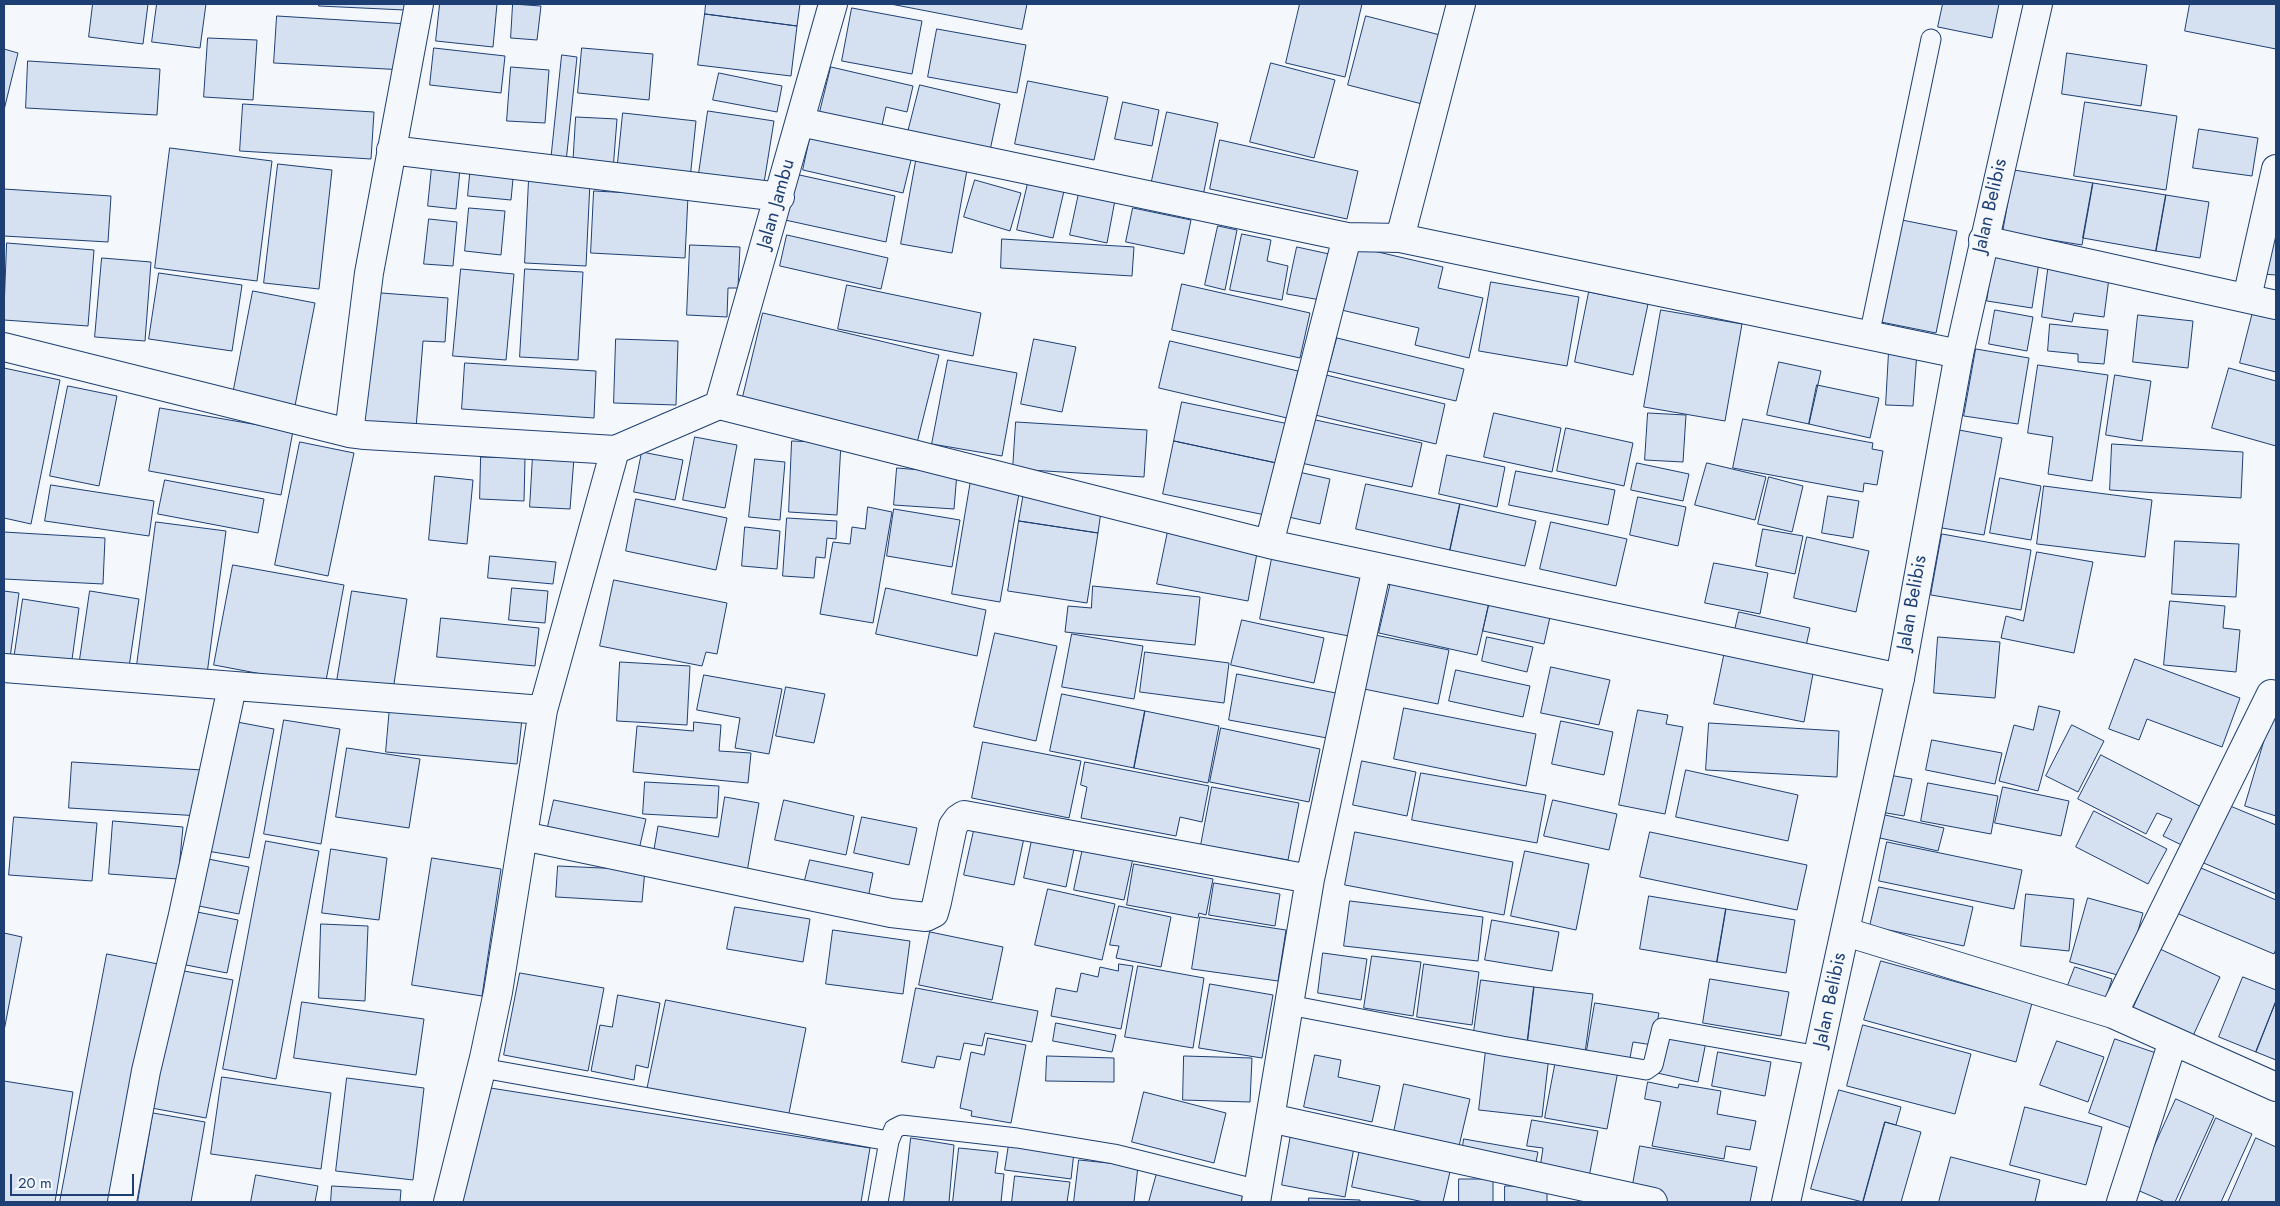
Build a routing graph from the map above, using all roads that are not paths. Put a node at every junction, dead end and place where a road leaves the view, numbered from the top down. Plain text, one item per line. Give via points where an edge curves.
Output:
1 (419, 4) edge
2 (833, 4) edge
3 (1461, 4) edge
4 (2038, 4) edge
5 (1931, 39) dead end
6 (800, 122) junction
7 (391, 150) junction
8 (2276, 169) edge
9 (780, 197) junction
10 (1348, 237) junction
11 (1400, 238) junction
12 (1983, 240) junction
13 (2247, 298) junction
14 (2276, 305) edge
15 (1869, 336) junction
16 (4, 346) edge
17 (1959, 354) junction
18 (719, 405) junction
19 (349, 433) junction
20 (615, 450) junction
21 (1269, 544) junction
22 (1377, 567) junction
23 (4, 668) edge
24 (1900, 678) junction
25 (232, 687) junction
26 (2274, 689) edge
27 (543, 710) junction
28 (523, 836) junction
29 (1310, 879) junction
30 (1846, 932) junction
31 (1289, 1005) junction
32 (2113, 1014) junction
33 (2173, 1041) junction
34 (1819, 1056) junction
35 (482, 1068) junction
36 (2276, 1086) edge
37 (1270, 1118) junction
38 (889, 1141) junction
39 (1258, 1196) edge
40 (122, 1202) edge
41 (448, 1202) edge
42 (878, 1202) edge
43 (1654, 1202) edge
44 (1786, 1202) edge
45 (2121, 1202) edge

1 - 7 street
2 - 6 street, Jalan Jambu
3 - 11 street
4 - 12 street, Jalan Belibis
5 - 15 lane
6 - 9 street, Jalan Jambu
6 - 10 street
7 - 9 street
7 - 19 street via 369,273
8 - 13 street
9 - 18 street, Jalan Jambu
10 - 11 street
10 - 21 street
11 - 15 street
12 - 13 street
12 - 17 street, Jalan Belibis
13 - 14 street
15 - 17 street
16 - 19 street
17 - 24 street, Jalan Belibis
18 - 20 street
18 - 21 street
19 - 20 street
20 - 27 street
21 - 22 street
22 - 24 street
22 - 29 street
23 - 25 street
24 - 30 street, Jalan Belibis
25 - 27 street
25 - 40 street via 146,1071
26 - 32 street
27 - 28 street
28 - 29 street via 926,918 934,913 953,826 964,815
28 - 35 street via 498,992
29 - 31 street
30 - 32 street
30 - 34 street, Jalan Belibis
31 - 34 lane via 1646,1070 1653,1064 1662,1028
31 - 37 street
32 - 33 street
33 - 36 street
33 - 45 street
34 - 44 street, Jalan Belibis
35 - 38 lane
35 - 41 street
37 - 39 street
37 - 43 street
38 - 39 lane via 894,1129 902,1125 1017,1138 1114,1154
38 - 42 lane

